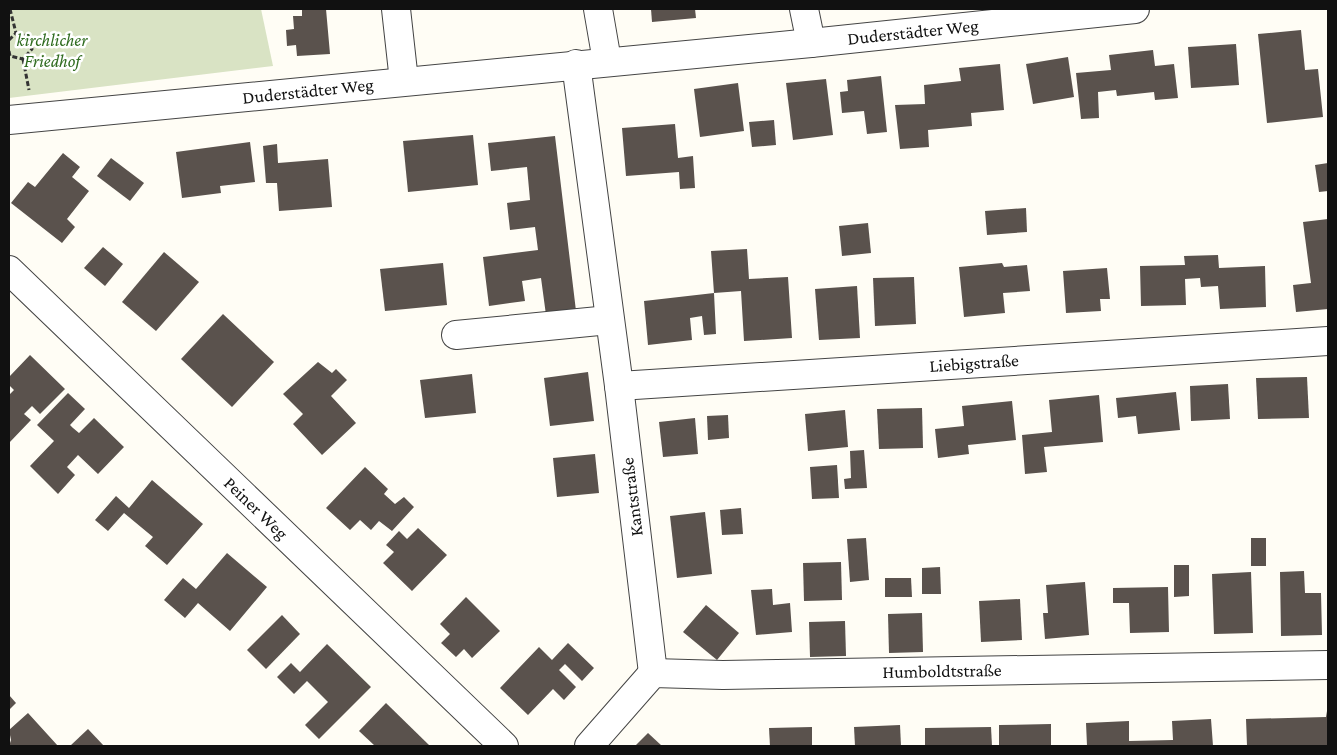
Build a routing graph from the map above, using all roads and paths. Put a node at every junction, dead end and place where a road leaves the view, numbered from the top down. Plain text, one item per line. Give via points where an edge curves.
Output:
1 (10, 9) edge
2 (396, 9) edge
3 (598, 9) edge
4 (804, 9) edge
5 (1134, 9) edge
6 (16, 33) junction
7 (9, 40) edge
8 (811, 43) junction
9 (9, 51) edge
10 (23, 59) junction
11 (607, 61) junction
12 (576, 64) junction
13 (404, 81) junction
14 (22, 119) edge
15 (9, 270) edge
16 (609, 320) junction
17 (456, 335) dead end
18 (1328, 341) edge
19 (619, 386) junction
20 (1328, 665) edge
21 (653, 674) junction
22 (504, 746) edge
23 (590, 746) edge

1 - 6 path
2 - 13 street
3 - 11 street
4 - 8 street
5 - 8 street, Duderstädter Weg
6 - 7 path
6 - 10 path via 29,36 31,42 32,49
8 - 11 street, Duderstädter Weg
9 - 10 path via 10,56
10 - 14 path
11 - 12 street, Duderstädter Weg
12 - 13 street, Duderstädter Weg
12 - 16 street, Kantstraße
13 - 14 street, Duderstädter Weg
15 - 22 street, Peiner Weg
16 - 17 street
16 - 19 street, Kantstraße
18 - 19 street, Liebigstraße
19 - 21 street, Kantstraße
20 - 21 street, Humboldtstraße
21 - 23 street

